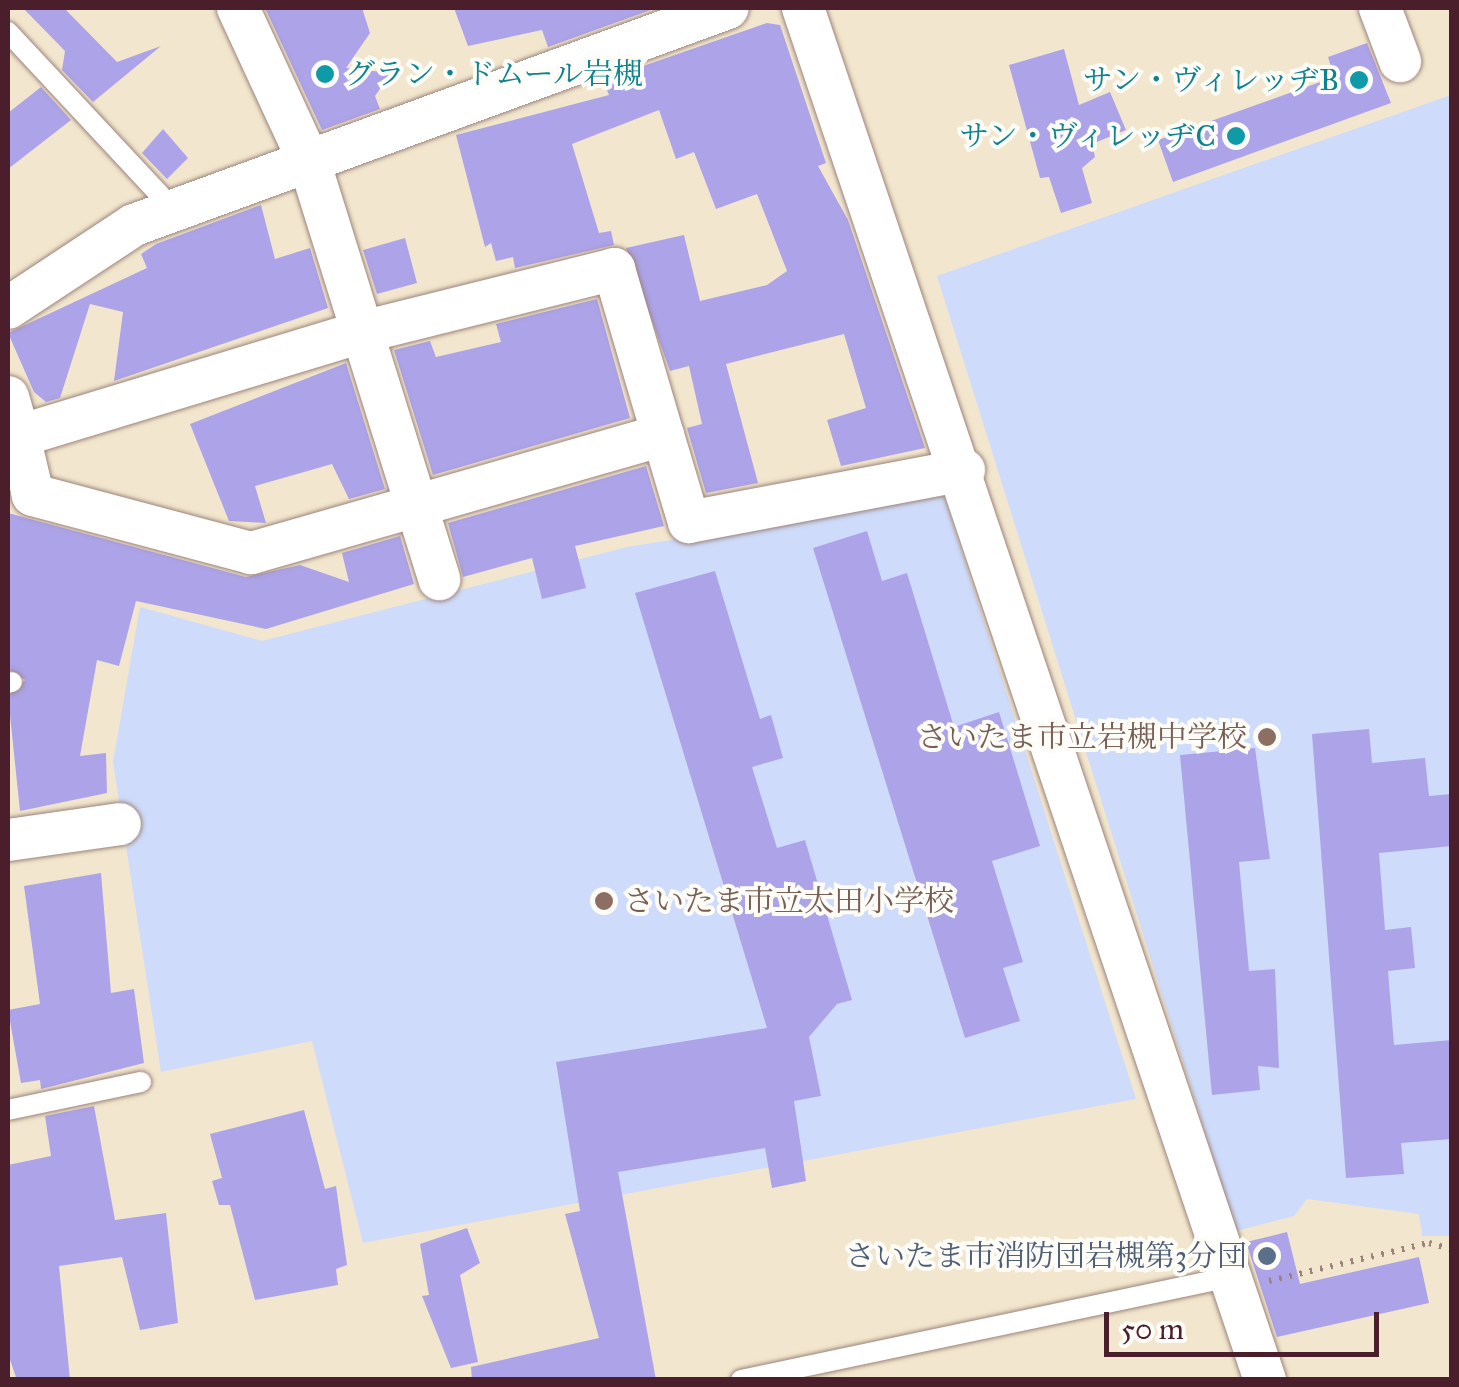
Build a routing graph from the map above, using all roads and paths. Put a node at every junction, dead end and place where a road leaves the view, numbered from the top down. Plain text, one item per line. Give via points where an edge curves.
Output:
1 (238, 8) edge
2 (728, 8) edge
3 (803, 8) edge
4 (1380, 8) edge
5 (8, 32) edge
6 (1400, 62) dead end
7 (310, 164) junction
8 (175, 211) junction
9 (8, 308) edge
10 (362, 332) junction
11 (13, 416) edge
12 (664, 435) junction
13 (964, 470) junction
14 (415, 504) junction
15 (439, 579) dead end
16 (120, 824) dead end
17 (8, 840) edge
18 (141, 1082) dead end
19 (8, 1110) edge
20 (1452, 1249) edge
21 (1231, 1283) junction
22 (790, 1373) edge
23 (741, 1380) edge
24 (1265, 1380) edge

1 - 7 street
2 - 7 street
3 - 13 street
4 - 6 street
5 - 8 lane
7 - 8 street
7 - 10 street
8 - 9 street via 134,226
10 - 11 street
10 - 12 street via 614,269
10 - 14 street
11 - 14 street via 33,495 252,553
12 - 13 street via 689,522
12 - 14 street
13 - 21 street
14 - 15 street
16 - 17 street
18 - 19 lane
20 - 21 path via 1429,1244
21 - 22 lane
21 - 24 street
22 - 23 lane

